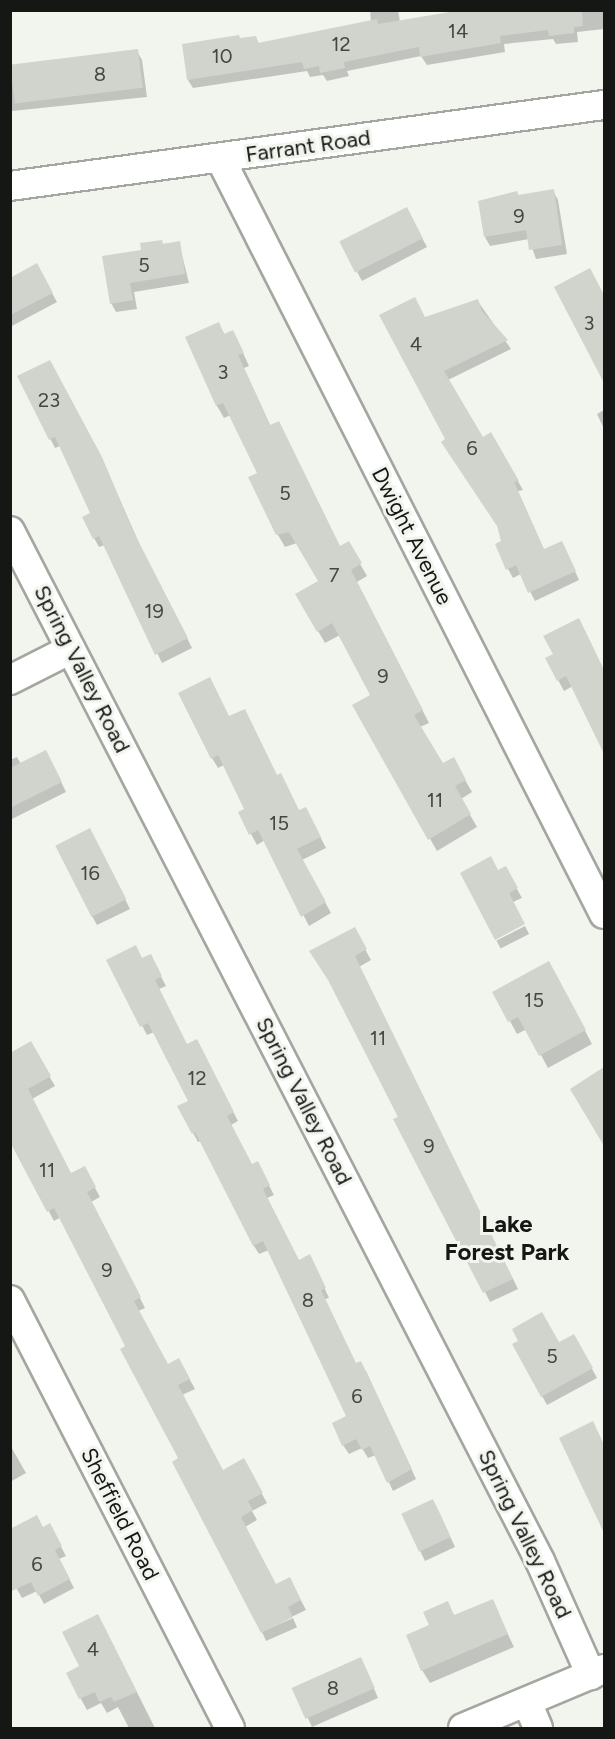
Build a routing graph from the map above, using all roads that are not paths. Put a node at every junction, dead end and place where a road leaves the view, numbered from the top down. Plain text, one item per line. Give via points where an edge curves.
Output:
1 (604, 105) edge
2 (220, 158) junction
3 (10, 186) edge
4 (10, 531) edge
5 (71, 649) junction
6 (10, 680) edge
7 (604, 914) edge
8 (10, 1300) edge
9 (598, 1672) edge
10 (527, 1702) junction
11 (230, 1728) edge
12 (463, 1728) edge
13 (538, 1728) edge

1 - 2 street, Farrant Road
2 - 3 street, Farrant Road
2 - 7 street, Dwight Avenue
4 - 5 street, Spring Valley Road
5 - 6 street
5 - 9 street, Spring Valley Road
8 - 11 street, Sheffield Road
9 - 10 street
10 - 12 street
10 - 13 street

